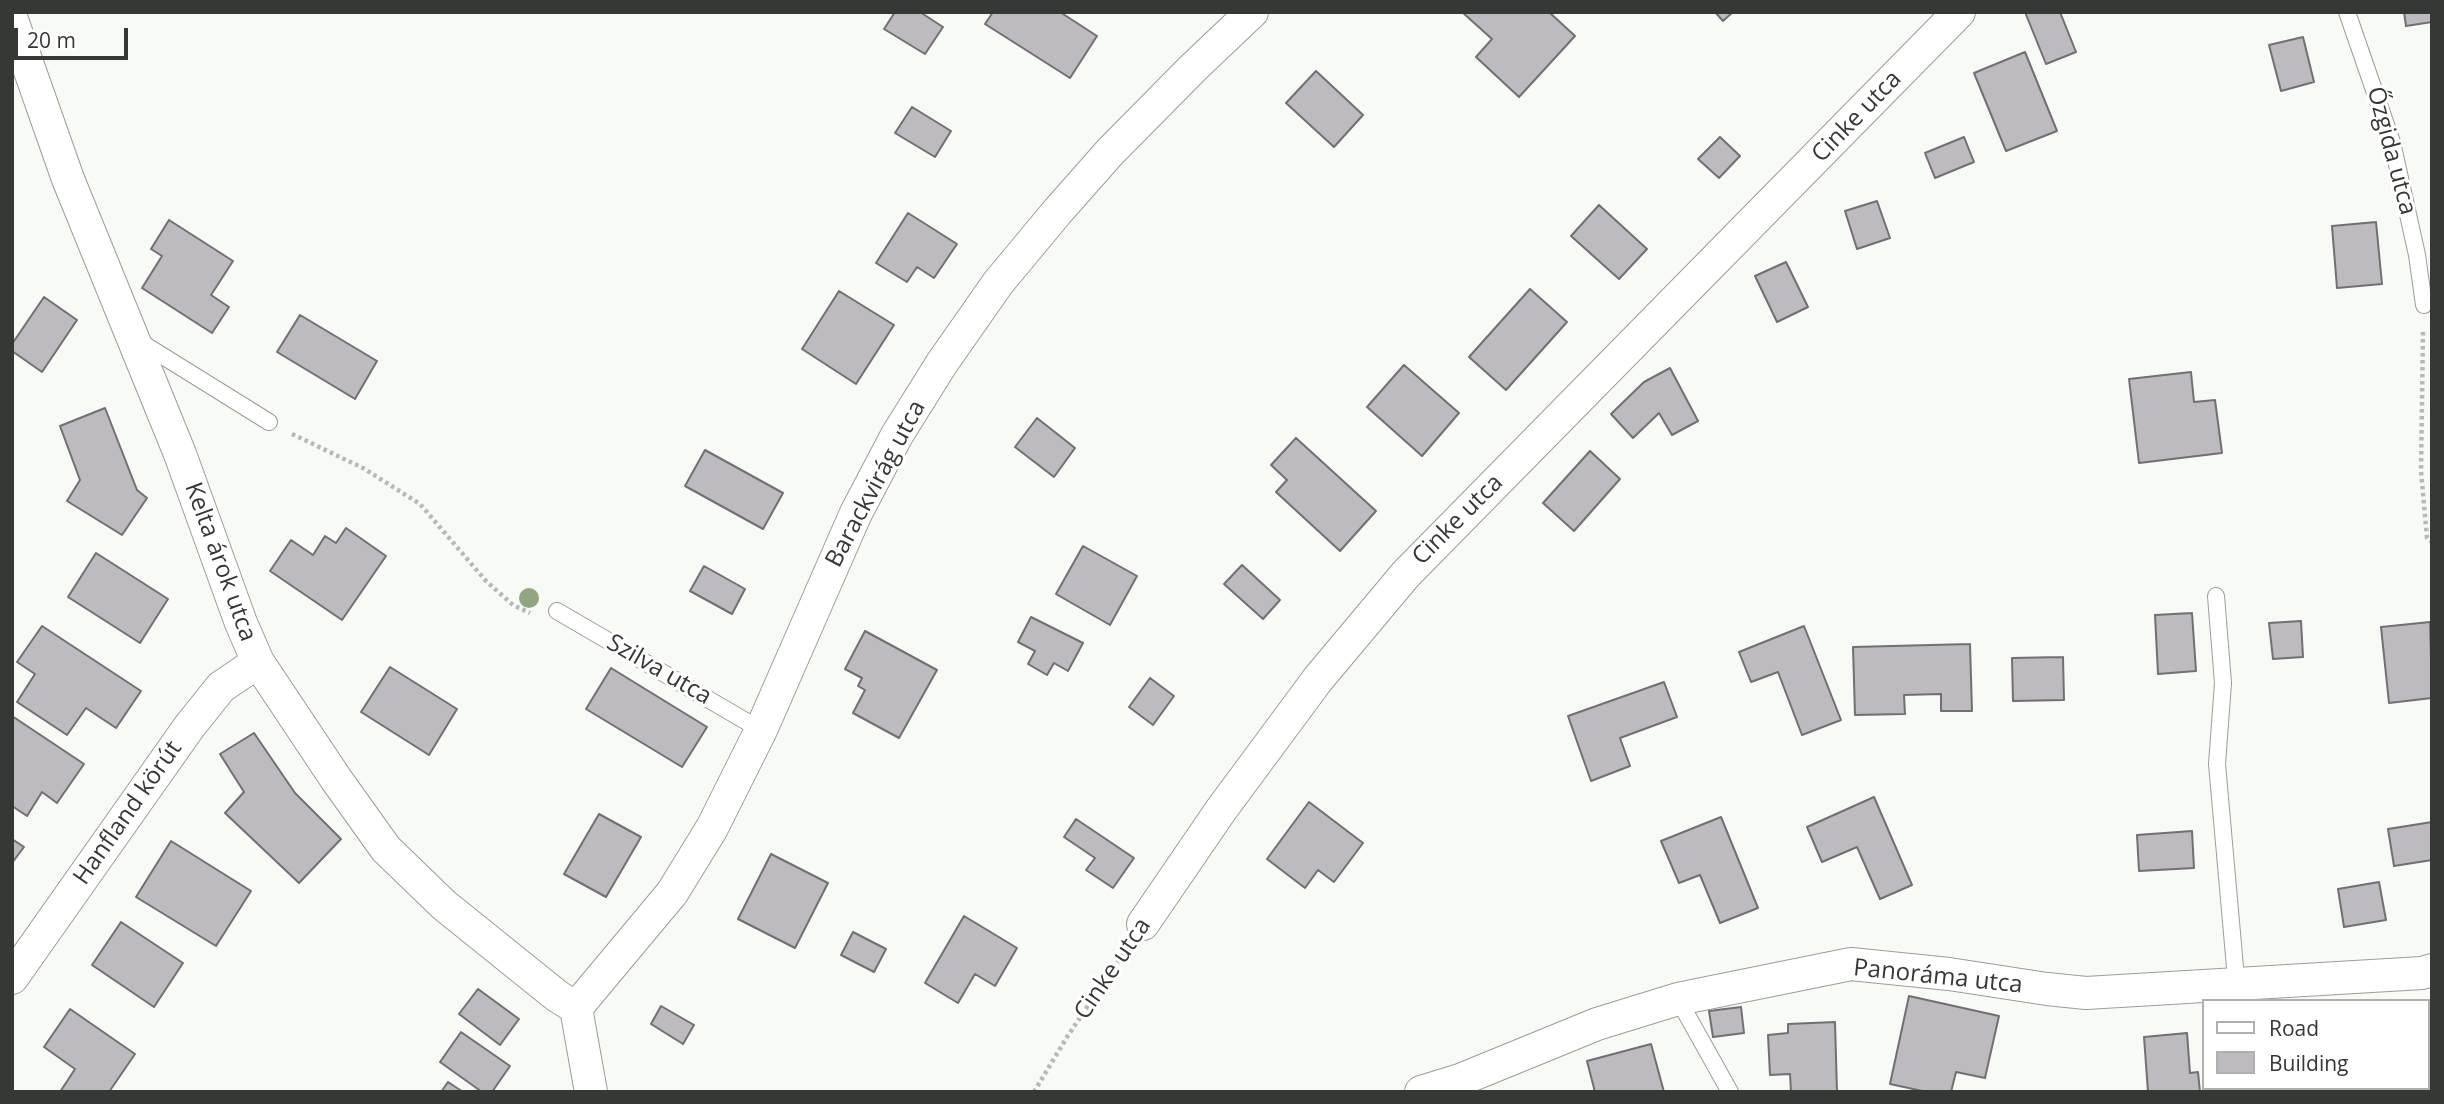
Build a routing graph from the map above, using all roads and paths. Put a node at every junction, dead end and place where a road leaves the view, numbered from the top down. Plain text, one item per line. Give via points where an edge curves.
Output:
1 (1252, 12) edge
2 (1959, 12) edge
3 (2347, 12) edge
4 (12, 20) edge
5 (2424, 305) joint
6 (132, 337) junction
7 (270, 422) joint
8 (2429, 540) edge
9 (2216, 596) dead end
10 (557, 611) joint
11 (258, 662) junction
12 (761, 730) junction
13 (1143, 924) joint
14 (2429, 974) edge
15 (12, 978) edge
16 (2237, 993) edge
17 (1678, 999) junction
18 (576, 1008) junction
19 (591, 1092) edge
20 (1034, 1092) edge
21 (1420, 1092) edge
22 (1730, 1092) edge

1 - 12 street, Barackvirág utca via 1110,152 1057,212 998,283 942,363 856,513
2 - 13 street, Cinke utca via 1406,574 1318,679
3 - 5 lane, Őzgida utca via 2392,142
4 - 6 street, Kelta árok utca via 68,178
5 - 8 path via 2421,471
6 - 7 lane
6 - 11 street, Kelta árok utca
7 - 10 path via 363,468 420,504 486,581 513,605 534,615
9 - 16 lane via 2223,683 2217,764
10 - 12 lane, Szilva utca
11 - 15 street, Hanfland körút via 222,687 189,727
11 - 18 street, Kelta árok utca via 386,849 444,905
12 - 18 street, Barackvirág utca via 712,828 672,893
13 - 20 path, Cinke utca
14 - 16 street, Panoráma utca
16 - 17 street, Panoráma utca via 2085,993 1851,964
17 - 21 street, Panoráma utca via 1597,1024
17 - 22 lane
18 - 19 street

